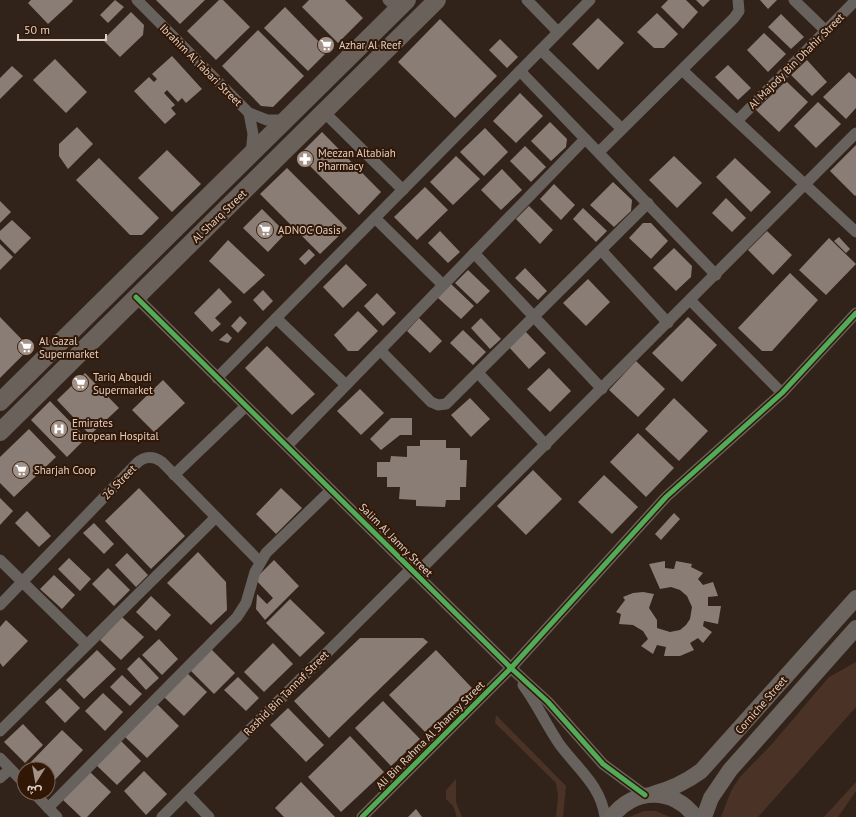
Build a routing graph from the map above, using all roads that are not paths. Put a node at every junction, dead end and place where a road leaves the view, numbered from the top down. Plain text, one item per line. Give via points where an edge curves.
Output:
1 (137, 0) edge
2 (437, 0) edge
3 (527, 0) edge
4 (590, 0) edge
5 (738, 0) edge
6 (794, 0) edge
7 (856, 0) edge
8 (398, 3) edge
9 (826, 31) junction
10 (558, 32) junction
11 (541, 50) junction
12 (682, 70) junction
13 (520, 71) junction
14 (324, 112) junction
15 (249, 113) junction
16 (286, 120) junction
17 (737, 121) junction
18 (622, 129) junction
19 (856, 133) edge
20 (586, 138) junction
21 (599, 152) junction
22 (250, 155) junction
23 (804, 184) junction
24 (403, 190) junction
25 (648, 203) junction
26 (375, 218) junction
27 (856, 232) edge
28 (601, 250) junction
29 (474, 253) junction
30 (716, 275) junction
31 (443, 285) junction
32 (136, 297) junction
33 (690, 300) junction
34 (856, 313) edge
35 (534, 317) junction
36 (276, 318) junction
37 (668, 323) junction
38 (380, 350) junction
39 (478, 373) junction
40 (217, 378) junction
41 (346, 385) junction
42 (602, 389) junction
43 (782, 393) junction
44 (0, 402) edge
45 (246, 406) junction
46 (0, 432) edge
47 (546, 445) junction
48 (287, 446) junction
49 (174, 475) junction
50 (331, 490) junction
51 (215, 518) junction
52 (0, 560) edge
53 (260, 562) junction
54 (413, 571) junction
55 (22, 582) junction
56 (856, 598) edge
57 (0, 605) edge
58 (856, 608) edge
59 (856, 628) edge
60 (87, 645) junction
61 (833, 654) junction
62 (511, 668) junction
63 (0, 731) edge
64 (0, 758) edge
65 (10, 769) junction
66 (16, 775) edge
67 (0, 778) edge
68 (186, 793) junction
69 (649, 794) junction
70 (41, 801) edge
71 (48, 808) junction
72 (57, 817) edge
73 (162, 817) edge
74 (209, 817) edge
75 (362, 817) edge
76 (605, 817) edge
77 (612, 817) edge
78 (695, 817) edge
79 (704, 817) edge

1 - 15 street, Ibrahim Al Tabari Street
2 - 14 main road, Al Sharq Street
3 - 10 street
4 - 10 street
5 - 12 street via 740,6 737,15
6 - 9 street
7 - 9 street, Al Majody Bin Dhahir Street
8 - 16 main road, Al Sharq Street
9 - 17 street, Al Majody Bin Dhahir Street
10 - 11 street
11 - 13 street
11 - 18 street
12 - 17 street
12 - 18 street
13 - 20 street
13 - 24 street
14 - 24 street
14 - 32 main road, Al Sharq Street
15 - 16 street, Ibrahim Al Tabari Street via 267,120
15 - 22 street, Ibrahim Al Tabari Street via 253,134
16 - 22 main road, Al Sharq Street
17 - 23 street
18 - 21 street
19 - 23 street, Rashid Bin Tannaf Street
20 - 21 street
20 - 29 street
21 - 25 street
22 - 44 main road, Al Sharq Street
23 - 27 street
23 - 30 street, Rashid Bin Tannaf Street
24 - 26 street
25 - 28 street
25 - 30 street
26 - 31 street
26 - 36 street
28 - 35 street
28 - 37 street
29 - 31 street
29 - 35 street
30 - 33 street, Rashid Bin Tannaf Street
31 - 38 street
32 - 40 street, Salim Al Jamry Street
32 - 46 main road, Al Sharq Street
33 - 37 street, Rashid Bin Tannaf Street
33 - 43 street
34 - 43 street, Ali Bin Rahma Al Shamsy Street
35 - 39 street
35 - 42 street
36 - 40 street
36 - 41 street
37 - 42 street, Rashid Bin Tannaf Street
38 - 39 street via 438,406 449,402
38 - 41 street
39 - 47 street
40 - 45 street, Salim Al Jamry Street
41 - 48 street
42 - 47 street, Rashid Bin Tannaf Street
43 - 62 street, Ali Bin Rahma Al Shamsy Street via 666,497
45 - 48 street, Salim Al Jamry Street
45 - 49 street
47 - 54 street, Rashid Bin Tannaf Street
48 - 50 street, Salim Al Jamry Street
49 - 51 street, 26 Street
49 - 55 street, 26 Street via 157,459 141,460
50 - 53 street
50 - 54 street, Salim Al Jamry Street
51 - 53 street, 26 Street
51 - 60 street
52 - 55 street
53 - 71 street via 246,603 237,617
54 - 62 street, Salim Al Jamry Street
54 - 68 street, Rashid Bin Tannaf Street
55 - 57 street, 26 Street
55 - 60 street
56 - 69 main road, Corniche Street via 701,771 676,787
58 - 61 main road via 829,641 829,648
59 - 61 main road, Corniche Street
60 - 63 street
61 - 79 main road, Corniche Street via 730,770 711,798
62 - 69 street, Salim Al Jamry Street via 548,702 603,764 630,786
62 - 75 street, Ali Bin Rahma Al Shamsy Street
62 - 76 street, Salim Al Jamry Street via 560,745 595,787
64 - 65 street
65 - 66 street
65 - 67 street
68 - 73 street, Rashid Bin Tannaf Street
68 - 74 street
69 - 77 main road, Corniche Street via 632,799 621,806
69 - 78 main road via 669,796 683,804
70 - 71 street
71 - 72 street

